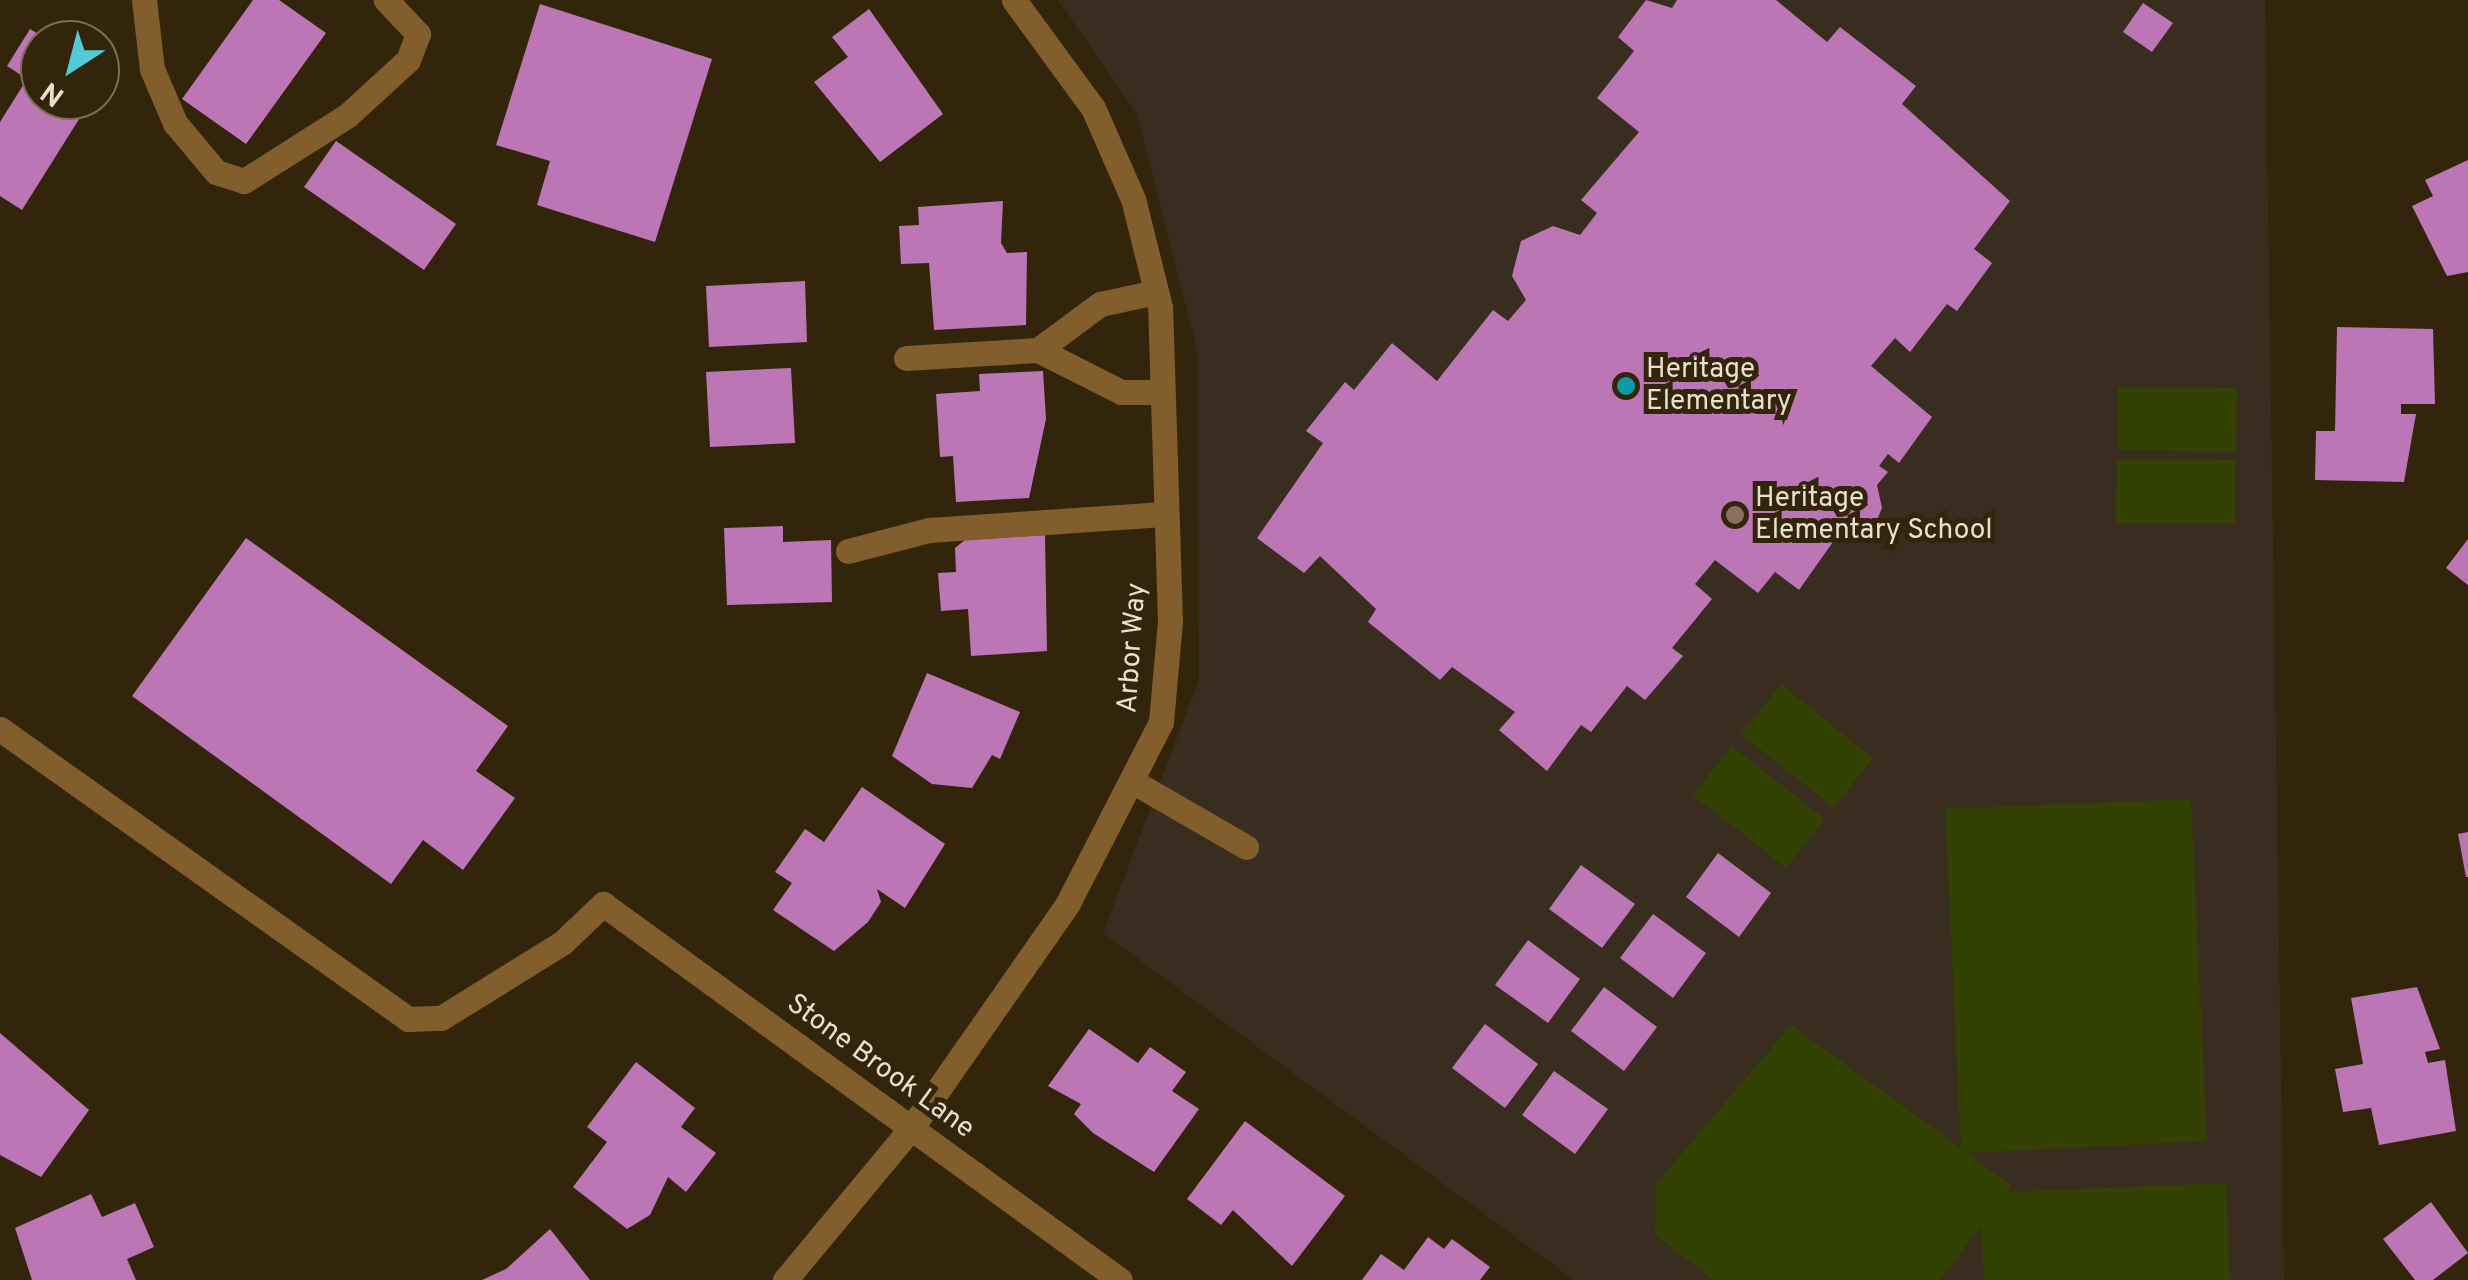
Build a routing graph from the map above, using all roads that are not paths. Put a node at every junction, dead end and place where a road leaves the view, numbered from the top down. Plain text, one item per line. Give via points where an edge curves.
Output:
1 (144, 0) edge
2 (386, 0) edge
3 (1014, 0) edge
4 (1156, 292) junction
5 (1038, 350) junction
6 (906, 358) dead end
7 (1162, 392) junction
8 (1166, 514) junction
9 (848, 551) dead end
10 (0, 729) edge
11 (1137, 784) junction
12 (1246, 846) dead end
13 (912, 1127) junction
14 (785, 1280) edge
15 (1120, 1280) edge

1 - 2 street via 152,69 175,123 216,172 244,181 348,115 408,60 418,34
3 - 4 street, Arbor Way via 1093,108 1133,199
4 - 5 street via 1100,304
4 - 7 street, Arbor Way
5 - 6 street
5 - 7 street via 1121,392
7 - 8 street, Arbor Way
8 - 9 street via 929,530
8 - 11 street, Arbor Way via 1162,722
10 - 13 street, Stone Brook Lane via 408,1019 441,1018 562,944 603,904
11 - 12 street
11 - 13 street, Arbor Way via 1068,902
13 - 14 street, Arbor Way
13 - 15 street, Stone Brook Lane

